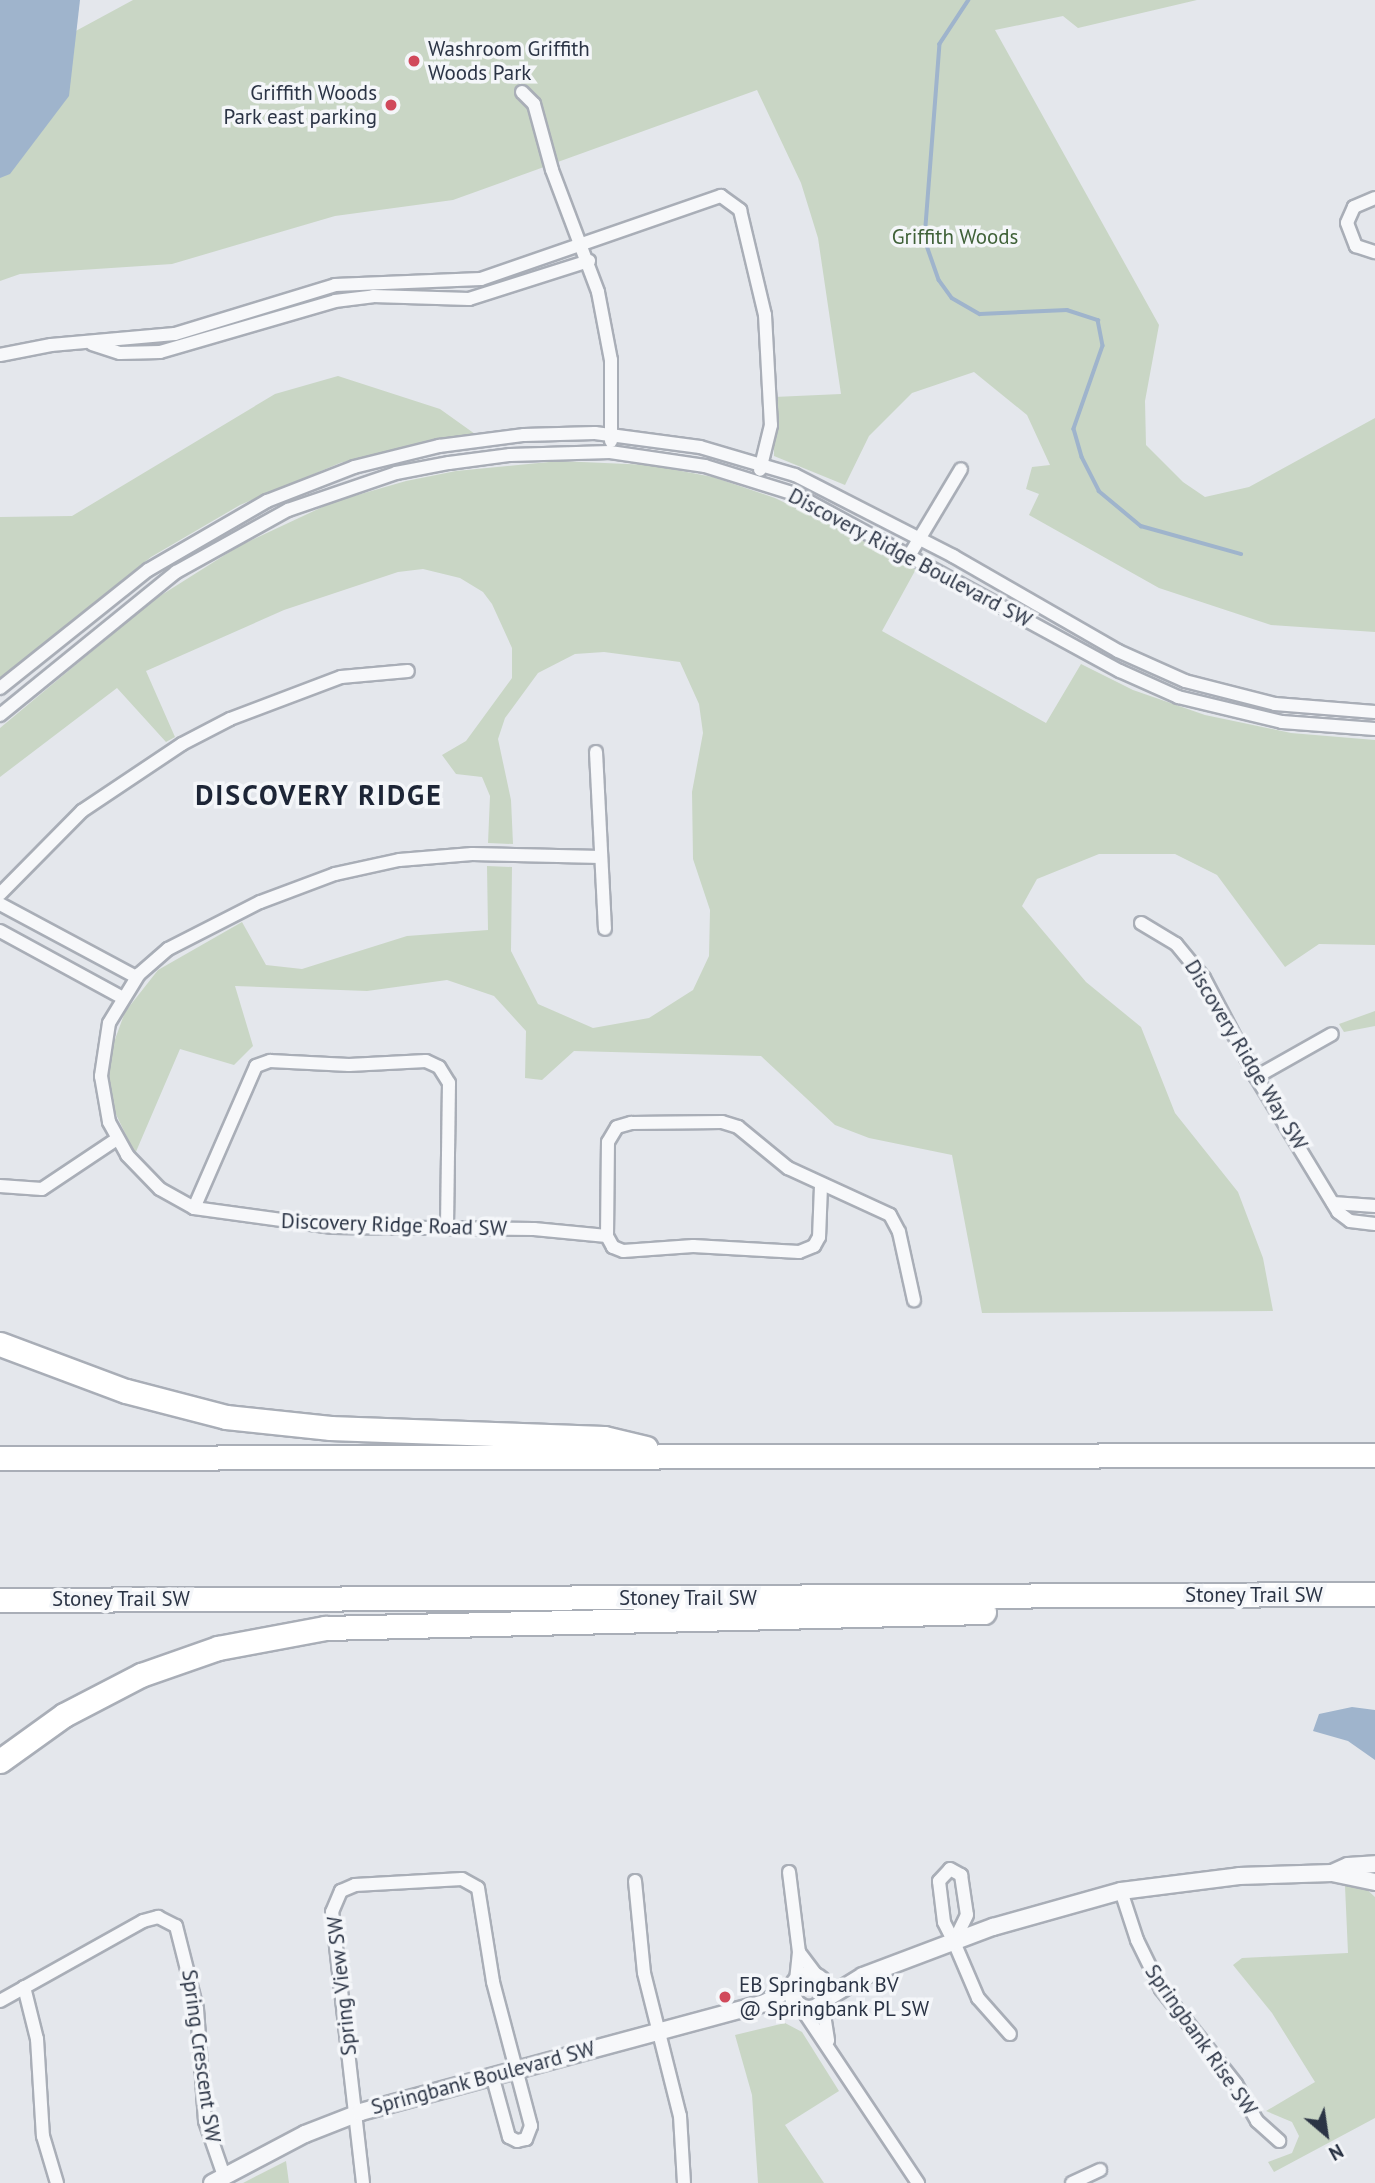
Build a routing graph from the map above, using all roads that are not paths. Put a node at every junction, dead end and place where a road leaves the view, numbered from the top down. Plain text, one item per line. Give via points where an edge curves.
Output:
1 (522, 92) dead end
2 (1375, 198) edge
3 (583, 243) junction
4 (1375, 252) edge
5 (589, 261) junction
6 (92, 343) junction
7 (0, 355) edge
8 (611, 434) junction
9 (610, 452) junction
10 (763, 463) junction
11 (961, 469) dead end
12 (757, 479) junction
13 (919, 539) junction
14 (909, 556) junction
15 (1059, 618) junction
16 (1051, 634) junction
17 (408, 671) dead end
18 (1185, 681) junction
19 (0, 688) edge
20 (1178, 698) junction
21 (1328, 711) junction
22 (1375, 712) edge
23 (0, 715) edge
24 (1327, 728) junction
25 (1375, 729) edge
26 (596, 751) dead end
27 (601, 857) junction
28 (0, 894) edge
29 (0, 904) edge
30 (1141, 923) dead end
31 (605, 929) dead end
32 (0, 931) edge
33 (136, 977) junction
34 (124, 993) junction
35 (1332, 1034) dead end
36 (1256, 1077) junction
37 (117, 1139) junction
38 (821, 1185) junction
39 (0, 1186) edge
40 (1333, 1203) junction
41 (1375, 1206) edge
42 (194, 1208) junction
43 (1375, 1224) edge
44 (447, 1228) junction
45 (607, 1236) junction
46 (914, 1300) dead end
47 (0, 1344) edge
48 (1375, 1455) edge
49 (683, 1457) junction
50 (0, 1458) edge
51 (1375, 1594) edge
52 (1297, 1595) junction
53 (0, 1600) edge
54 (0, 1761) edge
55 (1375, 1864) edge
56 (789, 1872) dead end
57 (1332, 1873) junction
58 (635, 1881) dead end
59 (1375, 1882) edge
60 (1121, 1891) junction
61 (954, 1942) junction
62 (799, 1952) junction
63 (863, 1976) junction
64 (819, 1978) junction
65 (795, 1984) junction
66 (24, 1987) junction
67 (0, 2001) edge
68 (823, 2001) junction
69 (765, 2003) junction
70 (799, 2005) junction
71 (658, 2031) junction
72 (1010, 2034) dead end
73 (828, 2042) junction
74 (516, 2069) junction
75 (492, 2075) junction
76 (352, 2115) junction
77 (1279, 2141) dead end
78 (1100, 2170) dead end
79 (218, 2180) edge
80 (57, 2183) edge
81 (363, 2183) edge
82 (684, 2183) edge
83 (918, 2183) edge
84 (1072, 2183) edge

1 - 3 street via 534,104 552,170
2 - 4 street via 1354,207 1347,223 1356,246
3 - 5 street
3 - 6 street via 481,279 335,285 175,334
3 - 10 street via 709,196 726,197 736,205 759,283 769,354 771,425
5 - 6 street via 469,299 373,296 335,302 160,352 120,353
5 - 8 street via 611,360
6 - 7 street
8 - 9 street
8 - 10 street, Discovery Ridge Boulevard SW via 680,443
8 - 19 street, Discovery Ridge Boulevard SW via 524,435 439,446 354,467 278,496 214,528 148,570
9 - 12 street, Discovery Ridge Boulevard SW
9 - 23 street, Discovery Ridge Boulevard SW via 509,455 449,463 396,473 288,510 176,572
10 - 12 street
10 - 13 street, Discovery Ridge Boulevard SW via 830,490
11 - 13 street
12 - 14 street, Discovery Ridge Boulevard SW via 828,510
13 - 14 street
13 - 15 street, Discovery Ridge Boulevard SW
14 - 16 street, Discovery Ridge Boulevard SW
15 - 16 street
15 - 18 street, Discovery Ridge Boulevard SW
16 - 20 street, Discovery Ridge Boulevard SW
17 - 28 street via 341,677 230,719 182,744 82,811
18 - 20 street
18 - 21 street, Discovery Ridge Boulevard SW via 1235,697
20 - 24 street, Discovery Ridge Boulevard SW via 1242,715
21 - 22 street, Discovery Ridge Boulevard SW
21 - 24 street
24 - 25 street, Discovery Ridge Boulevard SW
26 - 27 street
27 - 31 street
27 - 33 street, Discovery Ridge Road SW via 437,856 335,874 227,918 168,949
29 - 33 street
30 - 36 street, Discovery Ridge Way SW via 1176,944 1197,968
32 - 34 street
33 - 34 street, Discovery Ridge Road SW
34 - 37 street, Discovery Ridge Road SW via 109,1023 101,1059 105,1109
35 - 36 street
36 - 40 street, Discovery Ridge Way SW
37 - 39 street via 42,1189
37 - 42 street, Discovery Ridge Road SW via 148,1179
38 - 45 street via 819,1237 814,1246 799,1252 693,1246 624,1251 613,1247
38 - 45 street via 730,1124 625,1123 613,1131 608,1142
38 - 46 street via 890,1215 900,1232
40 - 41 street
40 - 43 street, Discovery Ridge Way SW via 1350,1221
42 - 44 street, Discovery Ridge Road SW via 300,1225
42 - 44 street via 256,1066 270,1061 361,1065 426,1061 439,1067 449,1083
44 - 45 street, Discovery Ridge Road SW
47 - 49 highway via 126,1391 226,1417 330,1428 604,1438
48 - 49 highway
49 - 50 highway
51 - 52 highway, Stoney Trail SW
52 - 53 highway, Stoney Trail SW
52 - 54 highway via 1181,1608 325,1628 218,1648 141,1675 64,1715
55 - 57 street via 1348,1866
56 - 62 street
57 - 59 street
57 - 60 street via 1188,1880
58 - 71 street via 639,1945
60 - 61 street via 1045,1910
60 - 77 street, Springbank Rise SW via 1137,1940 1161,1989 1236,2084 1257,2121
61 - 61 street via 967,1915 961,1875 950,1869 939,1881 944,1922
61 - 63 street
61 - 72 street via 982,2004
62 - 64 street
62 - 65 street
63 - 64 street
63 - 68 street
64 - 65 street via 809,1975
64 - 68 street via 826,1991
65 - 69 street, Springbank Boulevard SW
65 - 70 street
66 - 67 street, Spring Crescent SW
66 - 79 street, Spring Crescent SW via 143,1921 158,1917 176,1926 197,2009 205,2121
66 - 80 street via 37,2039 43,2136
68 - 70 street via 811,2008
68 - 73 street
69 - 70 street, Springbank Boulevard SW
69 - 71 street, Springbank Boulevard SW
70 - 73 street
71 - 74 street, Springbank Boulevard SW
71 - 82 street via 680,2116
73 - 83 street
74 - 75 street, Springbank Boulevard SW
74 - 75 street via 531,2126 530,2136 522,2141 512,2140 507,2132
74 - 76 street, Spring View SW via 493,1982 478,1888 463,1879 349,1886 335,1899 332,1912 347,2014
75 - 76 street, Springbank Boulevard SW
76 - 79 street, Springbank Boulevard SW
76 - 81 street
78 - 84 street

